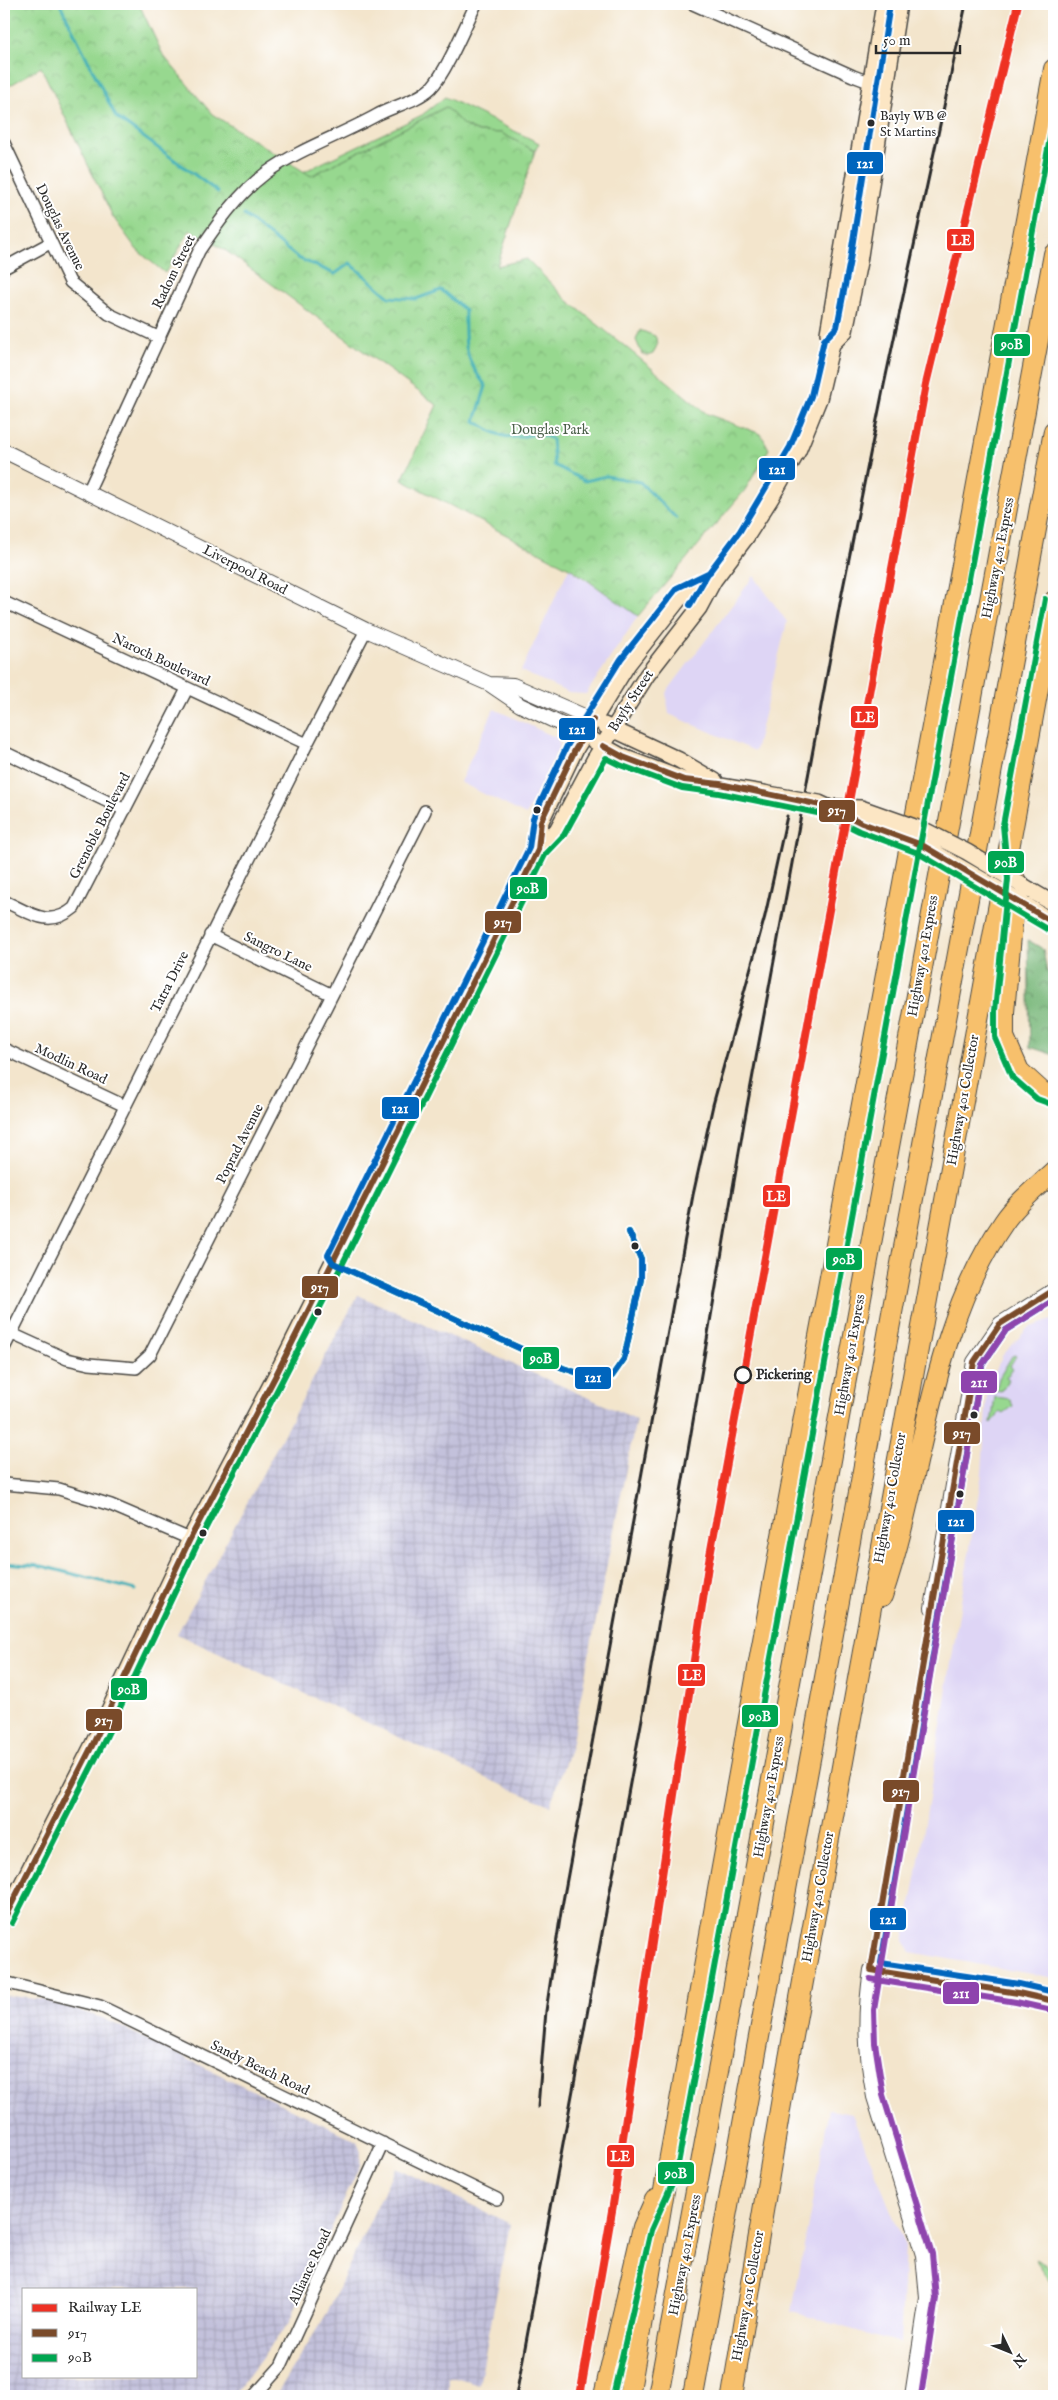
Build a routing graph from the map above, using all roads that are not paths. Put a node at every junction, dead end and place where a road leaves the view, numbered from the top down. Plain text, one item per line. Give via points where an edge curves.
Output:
1 (476, 4) edge
2 (693, 4) edge
3 (884, 4) edge
4 (899, 4) edge
5 (1054, 69) edge
6 (871, 83) junction
7 (885, 88) junction
8 (4, 143) edge
9 (50, 243) junction
10 (1054, 254) edge
11 (4, 268) edge
12 (160, 338) junction
13 (832, 344) junction
14 (1054, 431) edge
15 (4, 451) edge
16 (88, 492) junction
17 (714, 580) junction
18 (1054, 601) edge
19 (4, 602) edge
20 (366, 630) junction
21 (489, 684) junction
22 (186, 689) junction
23 (593, 720) junction
24 (613, 729) junction
25 (584, 735) junction
26 (306, 744) junction
27 (603, 746) junction
28 (4, 752) edge
29 (720, 784) junction
30 (126, 810) junction
31 (425, 811) dead end
32 (1012, 826) junction
33 (538, 850) junction
34 (1028, 898) junction
35 (4, 901) edge
36 (1054, 904) edge
37 (1054, 923) edge
38 (210, 935) junction
39 (332, 995) junction
40 (4, 1049) edge
41 (1054, 1096) edge
42 (125, 1106) junction
43 (1054, 1171) edge
44 (1054, 1290) edge
45 (10, 1333) junction
46 (4, 1348) edge
47 (4, 1484) edge
48 (190, 1540) junction
49 (932, 1608) dead end
50 (860, 1662) junction
51 (4, 1919) edge
52 (4, 1982) edge
53 (1054, 2001) edge
54 (383, 2143) junction
55 (666, 2173) junction
56 (497, 2199) dead end
57 (254, 2396) edge
58 (604, 2396) edge
59 (629, 2396) edge
60 (658, 2396) edge
61 (693, 2396) edge
62 (732, 2396) edge
63 (912, 2396) edge

1 - 12 street, Radom Street via 433,86 424,94 283,162 244,193 198,251
2 - 6 street
3 - 6 main road, Bayly Street
4 - 7 main road, Bayly Street
5 - 55 highway
6 - 7 street
6 - 13 main road, Bayly Street via 828,333
7 - 13 main road, Bayly Street via 859,262 845,331
8 - 9 street, Douglas Avenue
9 - 11 street
9 - 12 street, Douglas Avenue via 70,282 90,300 108,314
10 - 60 highway, Highway 401 Express
12 - 16 street, Radom Street
13 - 17 main road, Bayly Street via 819,400 798,451 752,528
14 - 61 highway
15 - 16 street, Liverpool Road
16 - 20 street, Liverpool Road
17 - 23 main road, Bayly Street via 683,594 628,664
17 - 24 main road, Bayly Street via 699,608 647,675
18 - 32 highway, Highway 401 Collector
19 - 22 street, Naroch Boulevard
20 - 21 street, Liverpool Road
20 - 26 street, Tatra Drive
21 - 23 street, Liverpool Road via 513,685
21 - 25 street, Liverpool Road via 520,705
22 - 26 street, Naroch Boulevard
22 - 30 street, Grenoble Boulevard
23 - 24 main road, Liverpool Road
23 - 25 main road, Bayly Street
24 - 27 main road, Bayly Street
24 - 29 main road, Liverpool Road via 679,760
25 - 27 main road, Liverpool Road
25 - 33 main road, Bayly Street via 542,821
26 - 38 street, Tatra Drive
27 - 29 main road, Liverpool Road via 684,780
27 - 33 main road, Bayly Street via 557,830
28 - 30 street
29 - 34 main road, Liverpool Road, bridge via 830,807 861,808 926,831 968,852
30 - 35 street, Grenoble Boulevard via 74,908 63,917 45,920
31 - 39 street, Poprad Avenue
32 - 41 highway via 1017,879 1004,1037 1019,1071 1042,1092
32 - 50 highway, Highway 401 Collector
33 - 48 main road, Bayly Street via 333,1263
34 - 36 main road, Liverpool Road
34 - 37 main road, Liverpool Road
38 - 39 street, Sangro Lane
38 - 42 street, Tatra Drive
39 - 45 street, Poprad Avenue via 150,1355 136,1368 88,1364 67,1359
40 - 42 street, Modlin Road
42 - 45 street, Tatra Drive
43 - 50 highway via 1004,1221 965,1294 935,1384 893,1567
44 - 49 street via 1000,1324 974,1362
45 - 46 street, Tatra Drive
47 - 48 street via 59,1489 111,1505
48 - 51 main road, Bayly Street via 92,1746
50 - 62 highway, Highway 401 Collector
52 - 54 street, Sandy Beach Road via 100,2006
53 - 63 street via 871,1970 865,2009 869,2073 923,2256 927,2298
54 - 56 street, Sandy Beach Road
54 - 57 street, Alliance Road via 281,2366
55 - 58 highway via 643,2227
55 - 59 highway

